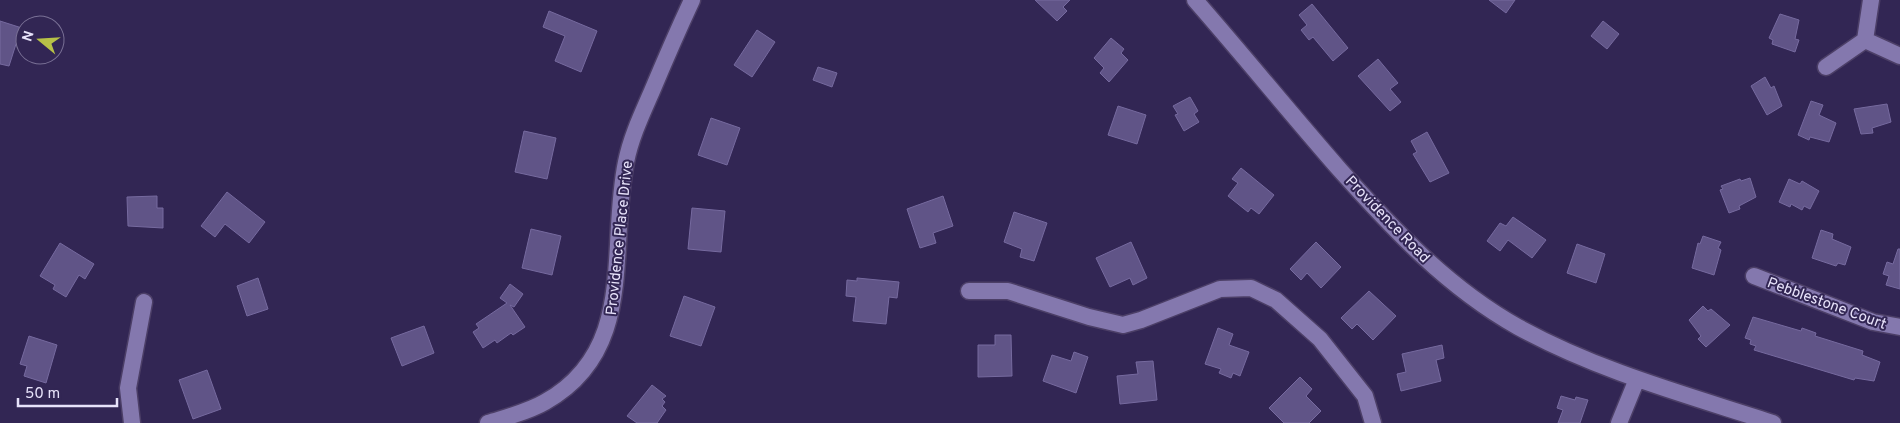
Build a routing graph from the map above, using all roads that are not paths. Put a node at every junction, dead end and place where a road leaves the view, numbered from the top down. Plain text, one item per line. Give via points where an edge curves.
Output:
1 (692, 0) edge
2 (1195, 0) edge
3 (1871, 0) edge
4 (1865, 40) junction
5 (1900, 56) edge
6 (1826, 67) dead end
7 (1754, 276) dead end
8 (969, 291) dead end
9 (144, 302) dead end
10 (1900, 327) edge
11 (1637, 379) junction
12 (132, 423) edge
13 (488, 423) edge
14 (1372, 423) edge
15 (1620, 423) edge
16 (1773, 423) edge

1 - 13 street, Providence Place Drive via 634,133 626,160 613,307 596,353 560,393 523,412
2 - 11 street, Providence Road via 1265,84 1413,248 1462,290 1517,327 1574,356
3 - 4 street
4 - 5 street
4 - 6 street
7 - 10 street, Pebblestone Court via 1873,322
8 - 14 street via 1008,291 1123,325 1220,289 1251,288 1276,300 1320,339 1365,396
9 - 12 street via 128,388
11 - 15 street
11 - 16 street, Providence Road

